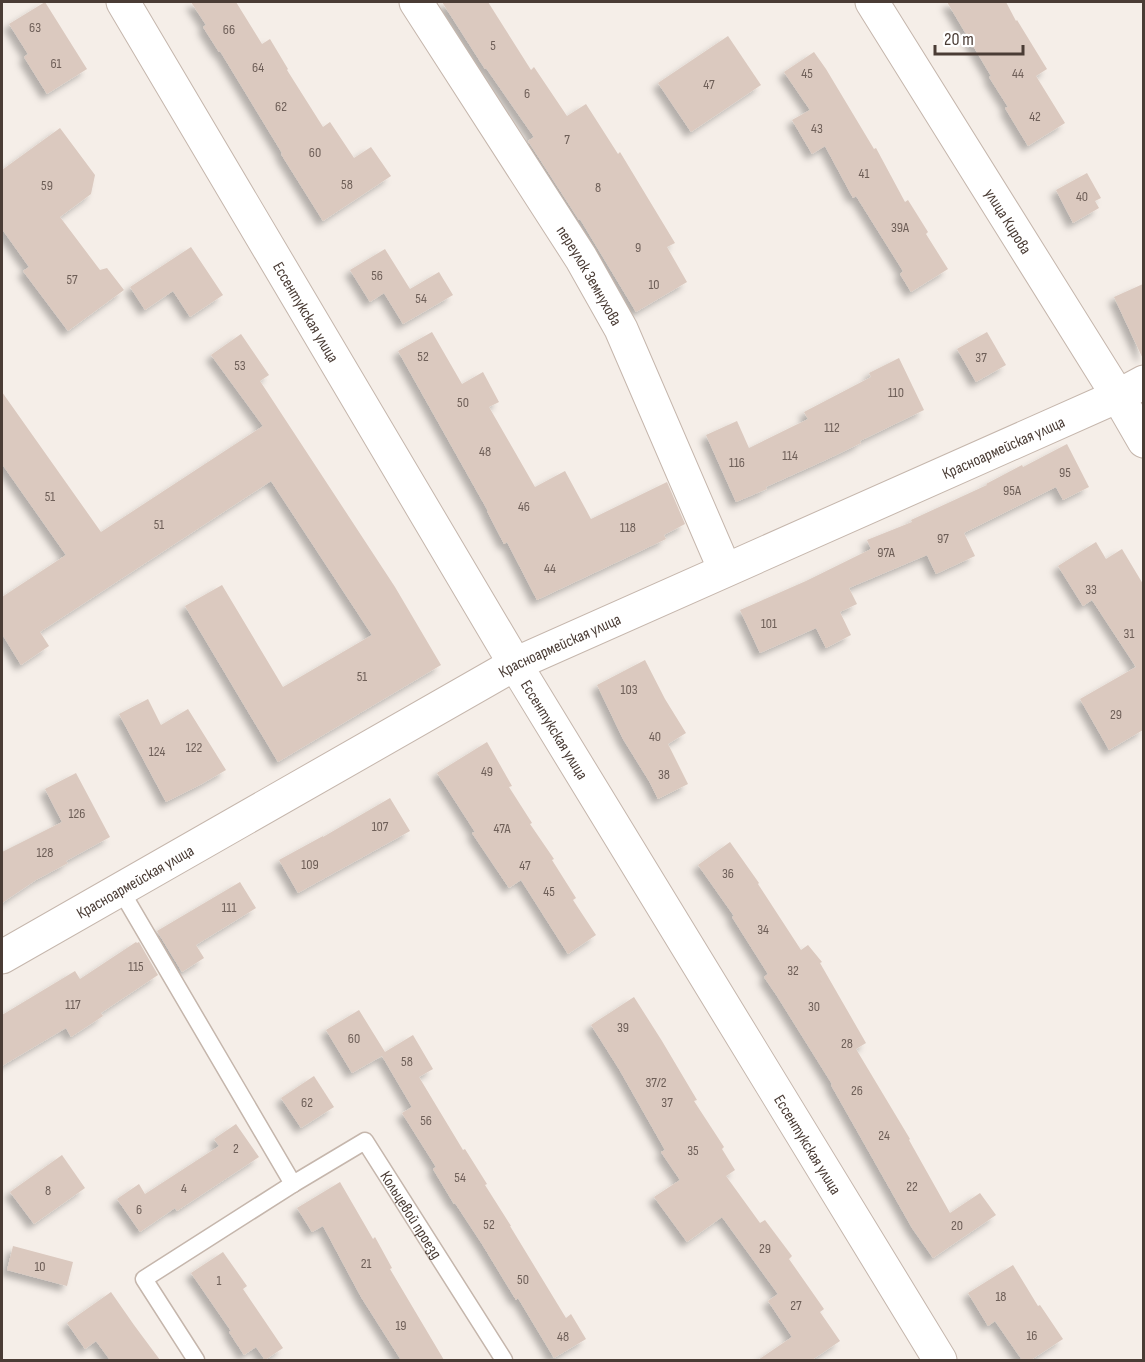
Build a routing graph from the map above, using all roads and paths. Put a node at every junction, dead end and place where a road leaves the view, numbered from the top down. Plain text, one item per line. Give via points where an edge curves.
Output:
1 (123, 2) edge
2 (416, 2) edge
3 (872, 2) edge
4 (1130, 389) edge
5 (1143, 441) edge
6 (726, 570) junction
7 (515, 664) junction
8 (120, 890) junction
9 (2, 957) edge
10 (292, 1184) junction
11 (196, 1360) edge
12 (504, 1360) edge
13 (940, 1360) edge

1 - 7 street, Ессентукская улица
2 - 6 street, переулок Земнухова via 621,329
3 - 4 street, улица Кирова
4 - 5 street, улица Кирова
4 - 6 street, Красноармейская улица
6 - 7 street, Красноармейская улица
7 - 8 street, Красноармейская улица
7 - 13 street, Ессентукская улица
8 - 9 street, Красноармейская улица
8 - 10 lane
10 - 11 lane, Кольцевой проезд via 144,1279
10 - 12 lane, Кольцевой проезд via 365,1141

